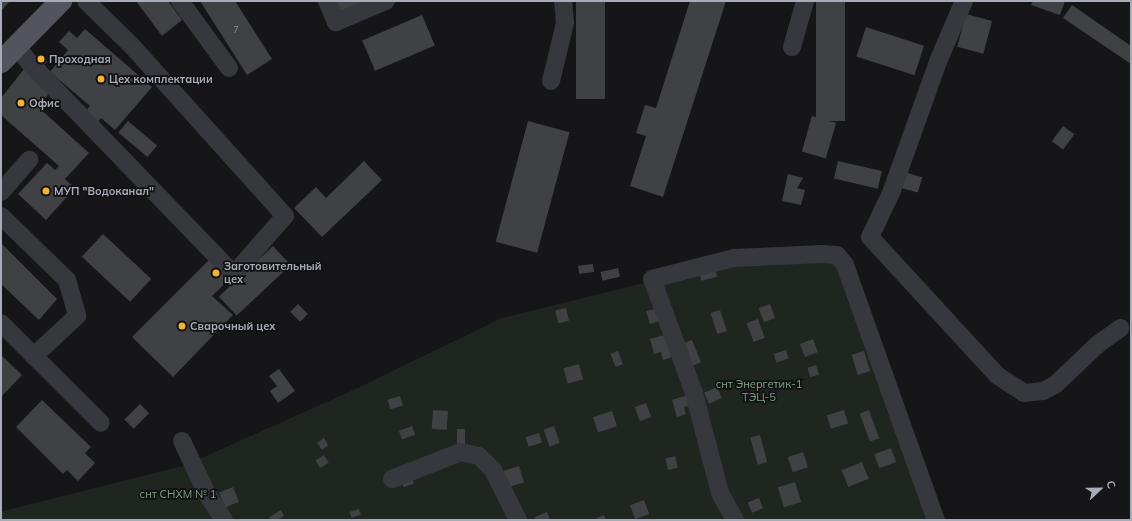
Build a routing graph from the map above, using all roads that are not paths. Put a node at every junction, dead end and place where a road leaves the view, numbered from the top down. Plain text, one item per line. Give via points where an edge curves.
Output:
1 (61, 1) edge
2 (86, 1) edge
3 (180, 1) edge
4 (327, 1) edge
5 (386, 1) edge
6 (563, 1) edge
7 (805, 1) edge
8 (964, 1) edge
9 (16, 45) junction
10 (792, 47) dead end
11 (1, 62) edge
12 (229, 68) dead end
13 (551, 81) dead end
14 (29, 160) dead end
15 (1, 192) edge
16 (1, 216) edge
17 (1, 323) edge
18 (1120, 328) dead end
19 (34, 356) junction
20 (101, 422) dead end
21 (182, 441) dead end
22 (392, 479) dead end
23 (514, 519) edge
24 (224, 520) edge
25 (735, 520) edge
26 (936, 520) edge

1 - 9 main road
2 - 9 lane via 132,46 285,216 234,274 28,62
3 - 12 lane
4 - 5 lane via 336,22
6 - 13 lane via 566,23
7 - 10 lane
8 - 18 lane via 939,59 891,193 870,238 998,376 1024,393 1043,391 1054,385 1097,345
9 - 11 main road
14 - 15 lane
16 - 19 lane via 67,280 77,316
17 - 19 lane
19 - 20 lane
21 - 24 lane
22 - 23 lane via 461,452 479,456 493,470
25 - 26 lane via 720,493 694,392 652,279 734,258 822,254 842,258

